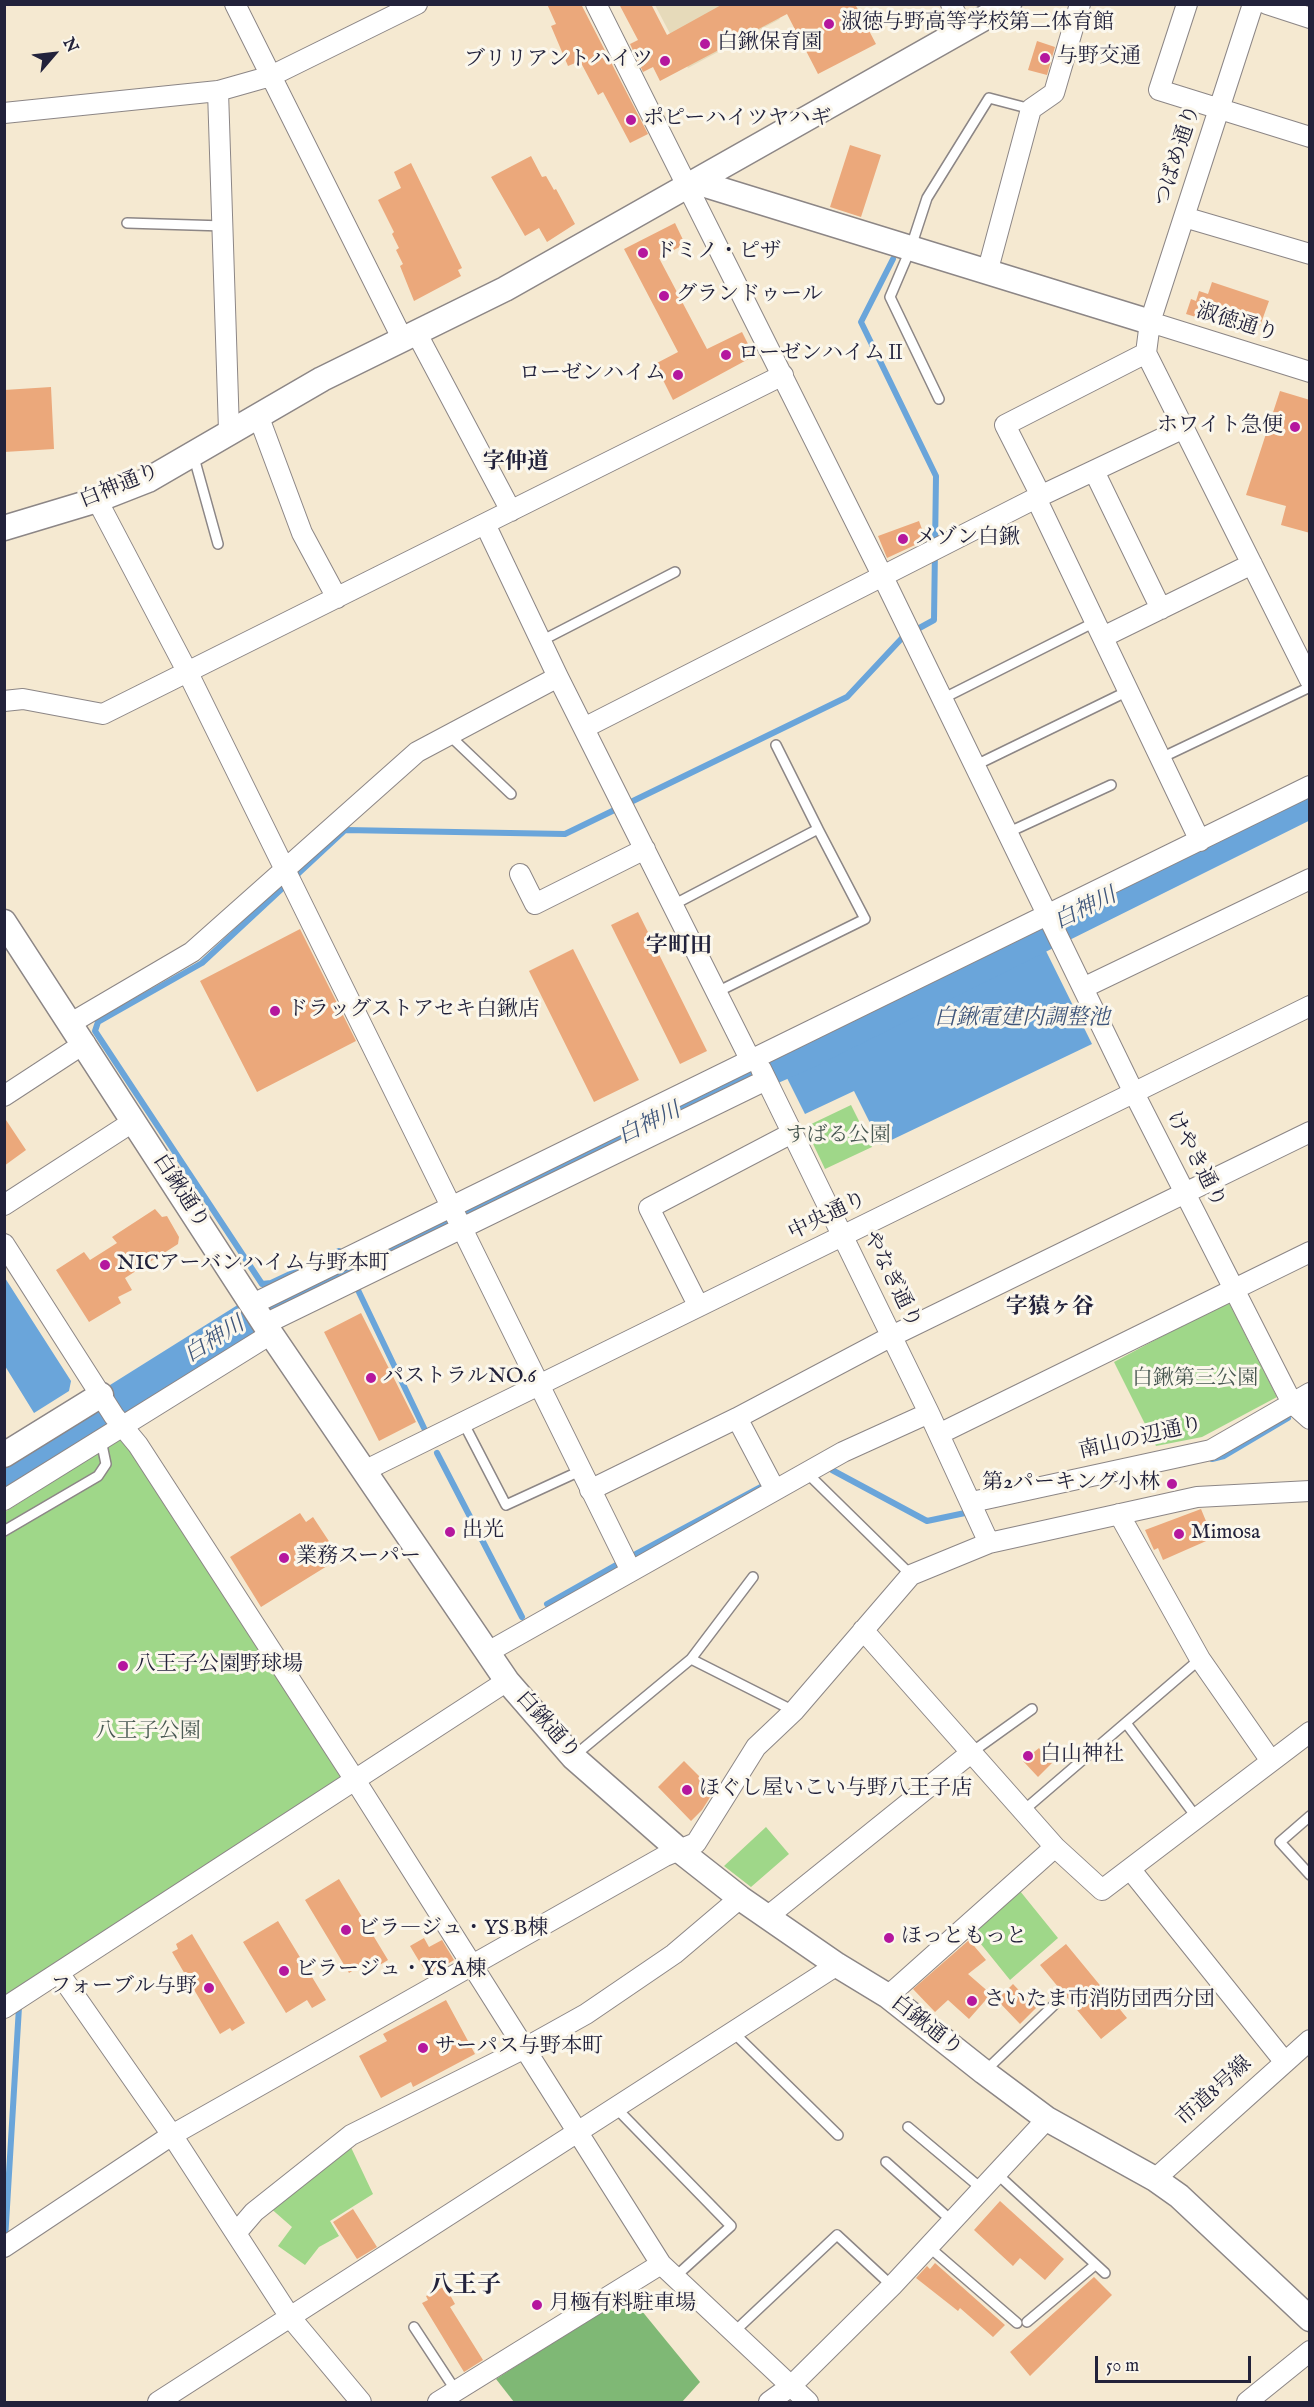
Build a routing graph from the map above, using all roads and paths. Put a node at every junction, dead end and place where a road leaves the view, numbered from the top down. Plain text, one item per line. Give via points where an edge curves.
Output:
1 (235, 4) edge
2 (417, 4) edge
3 (596, 4) edge
4 (951, 4) edge
5 (1009, 4) edge
6 (1080, 4) edge
7 (1187, 4) edge
8 (1253, 4) edge
9 (1267, 4) edge
10 (1310, 18) edge
11 (964, 31) junction
12 (271, 76) junction
13 (218, 90) junction
14 (1031, 109) junction
15 (1220, 109) junction
16 (4, 113) edge
17 (1310, 136) edge
18 (692, 184) junction
19 (1184, 217) junction
20 (128, 223) dead end
21 (224, 226) junction
22 (910, 250) junction
23 (1310, 254) edge
24 (987, 273) junction
25 (1150, 322) junction
26 (410, 337) junction
27 (1146, 353) junction
28 (1310, 372) edge
29 (783, 375) junction
30 (939, 399) dead end
31 (258, 415) junction
32 (1184, 428) junction
33 (229, 431) junction
34 (193, 453) junction
35 (1094, 471) junction
36 (1038, 497) junction
37 (97, 500) junction
38 (511, 511) junction
39 (485, 524) junction
40 (4, 528) edge
41 (219, 544) dead end
42 (1251, 564) junction
43 (675, 572) dead end
44 (883, 577) junction
45 (337, 598) junction
46 (1161, 609) junction
47 (1099, 629) junction
48 (540, 641) junction
49 (188, 673) junction
50 (558, 677) junction
51 (1310, 680) edge
52 (1310, 687) edge
53 (1128, 691) junction
54 (942, 699) junction
55 (4, 701) edge
56 (584, 728) junction
57 (450, 735) junction
58 (776, 745) dead end
59 (1161, 758) junction
60 (974, 766) junction
61 (1111, 785) dead end
62 (1310, 786) edge
63 (511, 794) dead end
64 (818, 830) junction
65 (1007, 833) junction
66 (1200, 840) junction
67 (645, 849) junction
68 (285, 871) junction
69 (520, 874) dead end
70 (1310, 879) edge
71 (673, 905) junction
72 (1048, 917) junction
73 (4, 922) edge
74 (1083, 988) junction
75 (717, 992) junction
76 (1310, 1005) edge
77 (70, 1023) junction
78 (85, 1043) junction
79 (755, 1060) junction
80 (766, 1079) junction
81 (1134, 1093) junction
82 (4, 1096) edge
83 (134, 1121) junction
84 (792, 1132) junction
85 (1310, 1132) edge
86 (1185, 1193) junction
87 (4, 1205) edge
88 (451, 1209) junction
89 (460, 1229) junction
90 (844, 1237) junction
91 (4, 1244) edge
92 (1310, 1252) edge
93 (1233, 1290) junction
94 (698, 1305) junction
95 (261, 1318) junction
96 (892, 1336) junction
97 (538, 1384) junction
98 (1310, 1393) edge
99 (1292, 1403) junction
100 (111, 1410) junction
101 (929, 1413) junction
102 (737, 1418) junction
103 (1310, 1419) edge
104 (463, 1422) junction
105 (939, 1434) junction
106 (101, 1440) junction
107 (4, 1455) edge
108 (366, 1470) junction
109 (580, 1471) junction
110 (807, 1473) junction
111 (590, 1490) junction
112 (775, 1490) junction
113 (1310, 1491) edge
114 (4, 1500) edge
115 (972, 1502) junction
116 (1119, 1514) junction
117 (4, 1531) edge
118 (988, 1543) junction
119 (631, 1571) junction
120 (911, 1575) junction
121 (753, 1577) dead end
122 (863, 1630) junction
123 (488, 1652) junction
124 (691, 1659) junction
125 (1200, 1659) junction
126 (507, 1681) junction
127 (1032, 1709) dead end
128 (794, 1711) junction
129 (1126, 1723) junction
130 (1308, 1736) edge
131 (972, 1752) junction
132 (573, 1756) junction
133 (1271, 1761) junction
134 (355, 1780) junction
135 (1023, 1810) junction
136 (1310, 1816) edge
137 (1197, 1818) junction
138 (1055, 1847) junction
139 (679, 1850) junction
140 (1130, 1869) junction
141 (1310, 1875) edge
142 (740, 1898) junction
143 (767, 1917) junction
144 (837, 1965) junction
145 (472, 1967) junction
146 (59, 1973) junction
147 (888, 1996) junction
148 (1053, 2005) dead end
149 (4, 2008) edge
150 (733, 2032) junction
151 (1310, 2040) edge
152 (525, 2048) junction
153 (1284, 2061) junction
154 (984, 2072) junction
155 (615, 2107) junction
156 (1047, 2119) junction
157 (908, 2127) dead end
158 (576, 2131) junction
159 (172, 2135) junction
160 (838, 2135) dead end
161 (886, 2162) dead end
162 (996, 2173) junction
163 (1155, 2180) junction
164 (982, 2189) junction
165 (952, 2221) junction
166 (236, 2233) junction
167 (4, 2247) edge
168 (929, 2247) junction
169 (1095, 2265) junction
170 (668, 2270) junction
171 (1105, 2273) dead end
172 (892, 2286) junction
173 (290, 2317) junction
174 (1310, 2319) edge
175 (1027, 2322) dead end
176 (1017, 2323) dead end
177 (414, 2326) dead end
178 (735, 2331) junction
179 (1310, 2351) edge
180 (791, 2386) junction
181 (456, 2391) junction
182 (181, 2396) edge
183 (158, 2403) edge
184 (361, 2403) edge
185 (438, 2403) edge
186 (769, 2403) edge
187 (808, 2403) edge
188 (1247, 2403) edge

1 - 12 street
2 - 12 street
3 - 18 street, けやき通り
4 - 11 street
5 - 11 street, 白神通り
6 - 14 street via 1054,93
7 - 15 street via 1159,90
8 - 15 street, つばめ通り
9 - 10 street
11 - 18 street, 白神通り
12 - 13 street
12 - 26 street
13 - 16 street
13 - 21 street
14 - 22 lane via 989,98 927,198
14 - 24 street
15 - 17 street
15 - 19 street, つばめ通り
18 - 22 street
18 - 26 street, 白神通り via 505,289
18 - 29 street, けやき通り
19 - 23 street
19 - 25 street, つばめ通り
20 - 21 lane
21 - 33 street
22 - 24 street
22 - 30 lane via 890,297
24 - 25 street
25 - 27 street, つばめ通り
25 - 28 street, 淑徳通り
26 - 31 street, 白神通り
26 - 38 street
27 - 32 street
27 - 36 street via 1005,425
29 - 38 street
29 - 44 street, けやき通り
31 - 33 street, 白神通り
31 - 45 street via 302,533
32 - 35 street
32 - 42 street
33 - 34 street, 白神通り
34 - 37 street, 白神通り via 148,480
34 - 41 lane
35 - 36 street
35 - 46 street
36 - 44 street
36 - 47 street
37 - 40 street, 白神通り
37 - 49 street
38 - 39 street
39 - 45 street
39 - 48 street, やなぎ通り
42 - 46 street
42 - 51 street
43 - 48 lane
44 - 54 street, けやき通り
44 - 56 street
45 - 49 street
46 - 47 street
47 - 53 street
47 - 54 lane
48 - 50 street, やなぎ通り
49 - 55 street via 103,714 23,699
49 - 68 street
50 - 56 street, やなぎ通り
50 - 57 street
52 - 59 lane
53 - 59 street
53 - 60 lane
54 - 60 street, けやき通り
56 - 67 street, やなぎ通り
57 - 63 lane
57 - 68 street via 417,752
58 - 64 lane
59 - 66 street
60 - 65 street, けやき通り
61 - 65 lane
62 - 66 street
64 - 71 lane
64 - 75 lane via 865,919
65 - 72 street, けやき通り
66 - 72 street
67 - 69 street via 535,904
67 - 71 street, やなぎ通り
68 - 77 street via 192,952
68 - 88 street
70 - 74 street
71 - 75 street, やなぎ通り
72 - 74 street, けやき通り
72 - 79 street
73 - 77 street, 白鍬通り
74 - 81 street, けやき通り
75 - 79 street, やなぎ通り
76 - 81 street, 中央通り
77 - 78 street, 白鍬通り
78 - 82 street
78 - 83 street, 白鍬通り
79 - 80 street, やなぎ通り
79 - 88 street
80 - 84 street, やなぎ通り
80 - 89 street
81 - 86 street, けやき通り
81 - 90 street, 中央通り
83 - 87 street
83 - 95 street, 白鍬通り
84 - 90 street, やなぎ通り
84 - 94 street via 648,1208
85 - 86 street
86 - 93 street, けやき通り
86 - 96 street
88 - 89 street
88 - 95 street
89 - 95 street
89 - 97 street
90 - 94 street, 中央通り
90 - 96 street, やなぎ通り
91 - 100 street
92 - 93 street
93 - 99 street, けやき通り
93 - 105 street
94 - 97 street, 中央通り
95 - 100 street
95 - 108 street, 白鍬通り
96 - 101 street, やなぎ通り
96 - 102 street
97 - 104 street, 中央通り
97 - 109 street
98 - 99 street, 南山の辺通り
99 - 103 street
99 - 115 street, 南山の辺通り via 1211,1450
100 - 106 street
100 - 107 street
100 - 134 street via 138,1445
101 - 105 street, やなぎ通り
101 - 110 street
102 - 111 street
102 - 112 street
104 - 108 street, 中央通り
104 - 109 lane via 506,1505
105 - 115 street, やなぎ通り
106 - 114 street
106 - 117 lane via 106,1464 98,1476
108 - 123 street, 白鍬通り
109 - 111 street
110 - 112 street
110 - 120 lane
111 - 119 street
112 - 119 street
113 - 116 street via 1197,1497
115 - 118 street, やなぎ通り
116 - 118 street
116 - 125 street
118 - 120 street
119 - 123 street
120 - 122 street
121 - 124 lane
122 - 128 street
122 - 131 street
123 - 126 street, 白鍬通り
124 - 128 lane
124 - 132 lane
125 - 129 lane
125 - 133 street
126 - 132 street, 白鍬通り
126 - 134 street
127 - 131 lane
128 - 139 street via 756,1747 696,1843
129 - 135 lane
129 - 137 lane
130 - 133 street
131 - 135 street
131 - 143 street
132 - 139 street, 白鍬通り
133 - 137 street
134 - 145 street
134 - 146 street
135 - 138 street
136 - 141 lane via 1280,1842
137 - 140 street
138 - 140 street via 1102,1890
138 - 147 street
139 - 142 street, 白鍬通り
139 - 145 street
140 - 153 street
142 - 143 street, 白鍬通り
142 - 152 street via 674,1953 586,2014
143 - 144 street, 白鍬通り
144 - 147 street, 白鍬通り
144 - 150 street
145 - 152 street
145 - 159 street
146 - 149 street
146 - 159 street
147 - 154 street, 白鍬通り
148 - 154 lane
150 - 155 street
150 - 160 lane
151 - 153 street, 市道8号線
152 - 158 street
152 - 166 street via 351,2135 254,2212
153 - 163 street, 市道8号線
154 - 156 street, 白鍬通り
155 - 158 street
155 - 170 lane via 731,2226
156 - 162 street
156 - 163 street, 白鍬通り
157 - 164 lane
158 - 170 street
158 - 173 street
159 - 166 street
159 - 167 street
161 - 165 lane
162 - 164 street
162 - 169 lane
163 - 174 street, 白鍬通り via 1201,2214
164 - 165 street
165 - 168 street
166 - 173 street
168 - 172 street
168 - 176 lane
169 - 171 lane
169 - 175 lane
170 - 178 street
170 - 181 street
172 - 178 lane via 837,2235
172 - 180 street
173 - 182 street
173 - 184 street
177 - 181 lane
178 - 180 street
179 - 188 street
180 - 186 street
180 - 187 street
181 - 185 street
182 - 183 street

